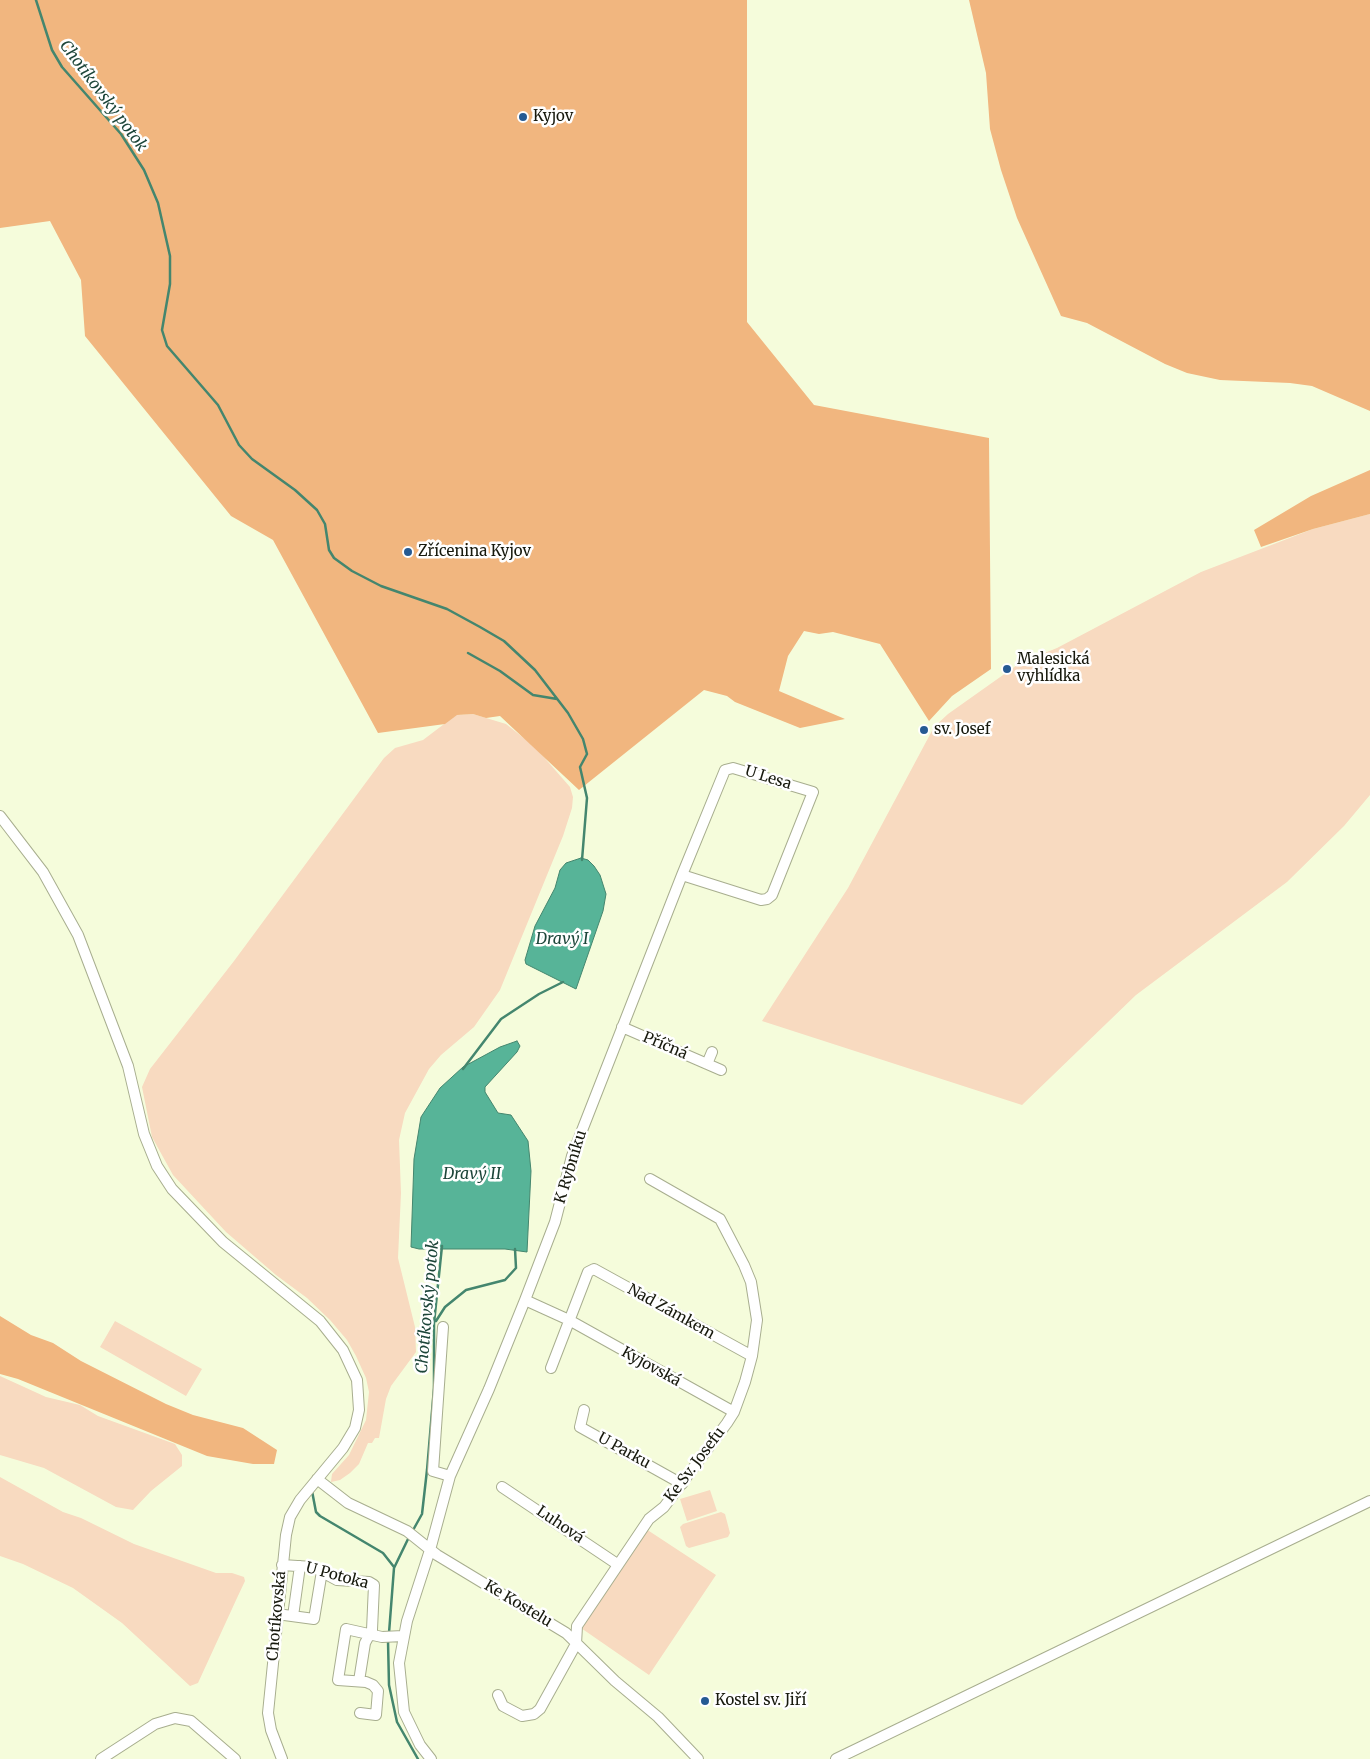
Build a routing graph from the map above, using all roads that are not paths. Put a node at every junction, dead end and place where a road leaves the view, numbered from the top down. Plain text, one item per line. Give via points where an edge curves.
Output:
1 (0, 816) edge
2 (682, 875) junction
3 (622, 1028) junction
4 (712, 1052) dead end
5 (707, 1064) junction
6 (721, 1070) dead end
7 (650, 1179) dead end
8 (525, 1300) junction
9 (569, 1320) junction
10 (443, 1327) dead end
11 (752, 1356) junction
12 (551, 1368) dead end
13 (584, 1410) dead end
14 (734, 1412) junction
15 (450, 1476) junction
16 (317, 1479) junction
17 (682, 1484) junction
18 (502, 1487) dead end
19 (1370, 1501) edge
20 (430, 1550) junction
21 (617, 1564) junction
22 (282, 1565) junction
23 (300, 1566) junction
24 (322, 1571) junction
25 (277, 1614) junction
26 (293, 1616) junction
27 (370, 1634) junction
28 (399, 1636) junction
29 (576, 1644) junction
30 (359, 1681) junction
31 (498, 1695) dead end
32 (360, 1712) dead end
33 (102, 1758) edge
34 (235, 1759) edge
35 (282, 1759) edge
36 (431, 1759) edge
37 (698, 1759) edge
38 (836, 1759) edge

1 - 16 street, Chotíkovská via 43,872 78,935 128,1066 144,1134 157,1166 172,1189 223,1242 320,1321 350,1363 360,1392 355,1428
2 - 2 street, U Lesa via 761,900 767,899 772,895 813,792 733,768 725,770
2 - 3 street, K Rybníku
3 - 5 street, Příčná
3 - 8 street, K Rybníku via 572,1156 555,1222
4 - 5 street, Příčná
5 - 6 street, Příčná
7 - 11 street, Ke Sv. Josefu via 720,1219 751,1282 757,1320
8 - 9 street, Kyjovská
8 - 15 street, K Rybníku
9 - 11 street, Nad Zámkem via 590,1270 598,1271
9 - 12 street
9 - 14 street, Kyjovská
10 - 15 street via 432,1471
11 - 14 street, Ke Sv. Josefu
13 - 17 street, U Parku via 580,1427
14 - 17 street, Ke Sv. Josefu
15 - 20 street, K Rybníku
16 - 20 street, Ke Kostelu via 348,1503 411,1534
16 - 22 street, Chotíkovská via 290,1517
17 - 21 street, Ke Sv. Josefu via 664,1507 649,1518
18 - 21 street, Luhová
19 - 38 street
20 - 28 street
20 - 29 street, Ke Kostelu via 566,1633
21 - 29 street, Ke Sv. Josefu via 577,1626
22 - 23 street, U Potoka
22 - 25 street, Chotíkovská
23 - 24 street, U Potoka
23 - 26 street
24 - 26 street via 314,1619
24 - 27 street, U Potoka via 337,1580 374,1585
25 - 26 street
25 - 35 street, Chotíkovská via 268,1713
27 - 28 street
27 - 30 street, U Potoka via 365,1644
27 - 30 street via 346,1629 338,1680
28 - 36 street via 404,1712 420,1745
29 - 31 street, Ke Sv. Josefu via 540,1709 534,1714 522,1716 503,1706
29 - 37 street, Ke Kostelu via 658,1717
30 - 32 street via 373,1685 378,1692 376,1715
33 - 34 street via 155,1724 175,1718 191,1721

